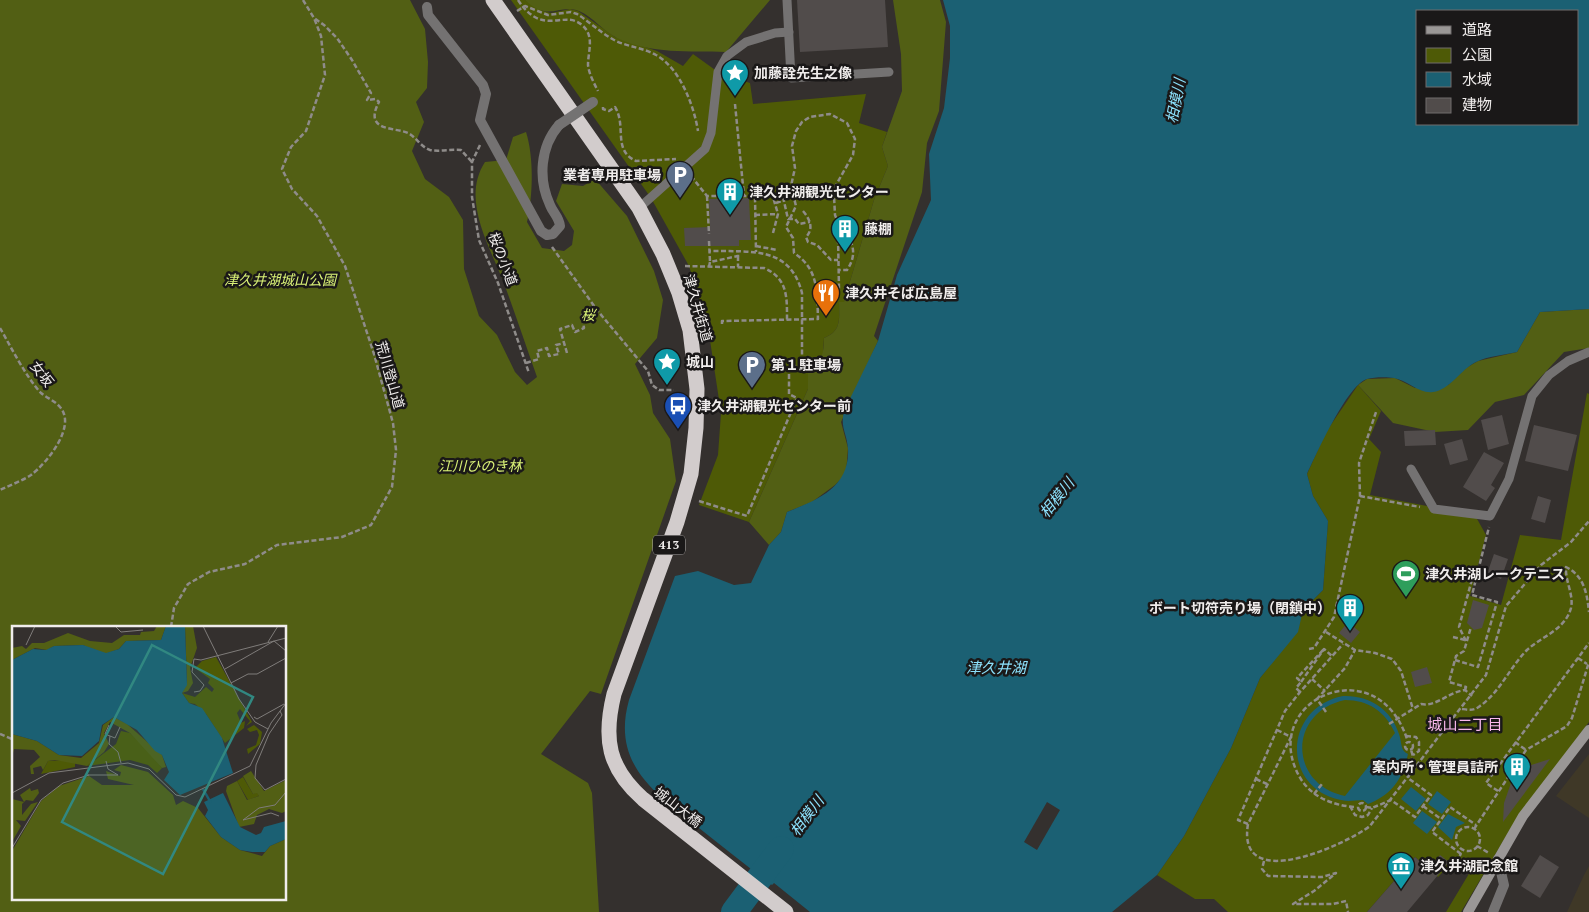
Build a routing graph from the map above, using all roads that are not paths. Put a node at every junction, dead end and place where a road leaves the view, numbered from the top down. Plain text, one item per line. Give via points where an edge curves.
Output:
1 (493, 0) edge
2 (786, 0) edge
3 (425, 3) edge
4 (788, 32) junction
5 (888, 72) dead end
6 (597, 99) road end
7 (639, 208) junction
8 (1589, 352) edge
9 (1411, 469) dead end
10 (614, 694) joint
11 (1589, 730) edge
12 (1496, 858) junction
13 (786, 912) edge
14 (1468, 912) edge
15 (1493, 912) edge

1 - 7 highway, 津久井街道 / 413
2 - 4 lane
3 - 6 street, bridge via 428,15 478,77 486,94 480,120 540,231 547,234 553,234 560,226 547,198 544,151 559,125
4 - 5 lane via 791,78
4 - 7 lane via 775,32 746,42 727,56 718,72 710,141
7 - 10 highway, 津久井街道 / 413 via 664,254 680,293 690,330 697,390 696,428 691,474 684,499
8 - 9 lane via 1549,375 1532,396 1509,479 1490,516 1434,509
10 - 13 highway, 城山大橋 / 413 via 608,733 615,764 622,778 643,800
11 - 12 main road via 1533,802
12 - 14 main road
12 - 15 street via 1504,885

